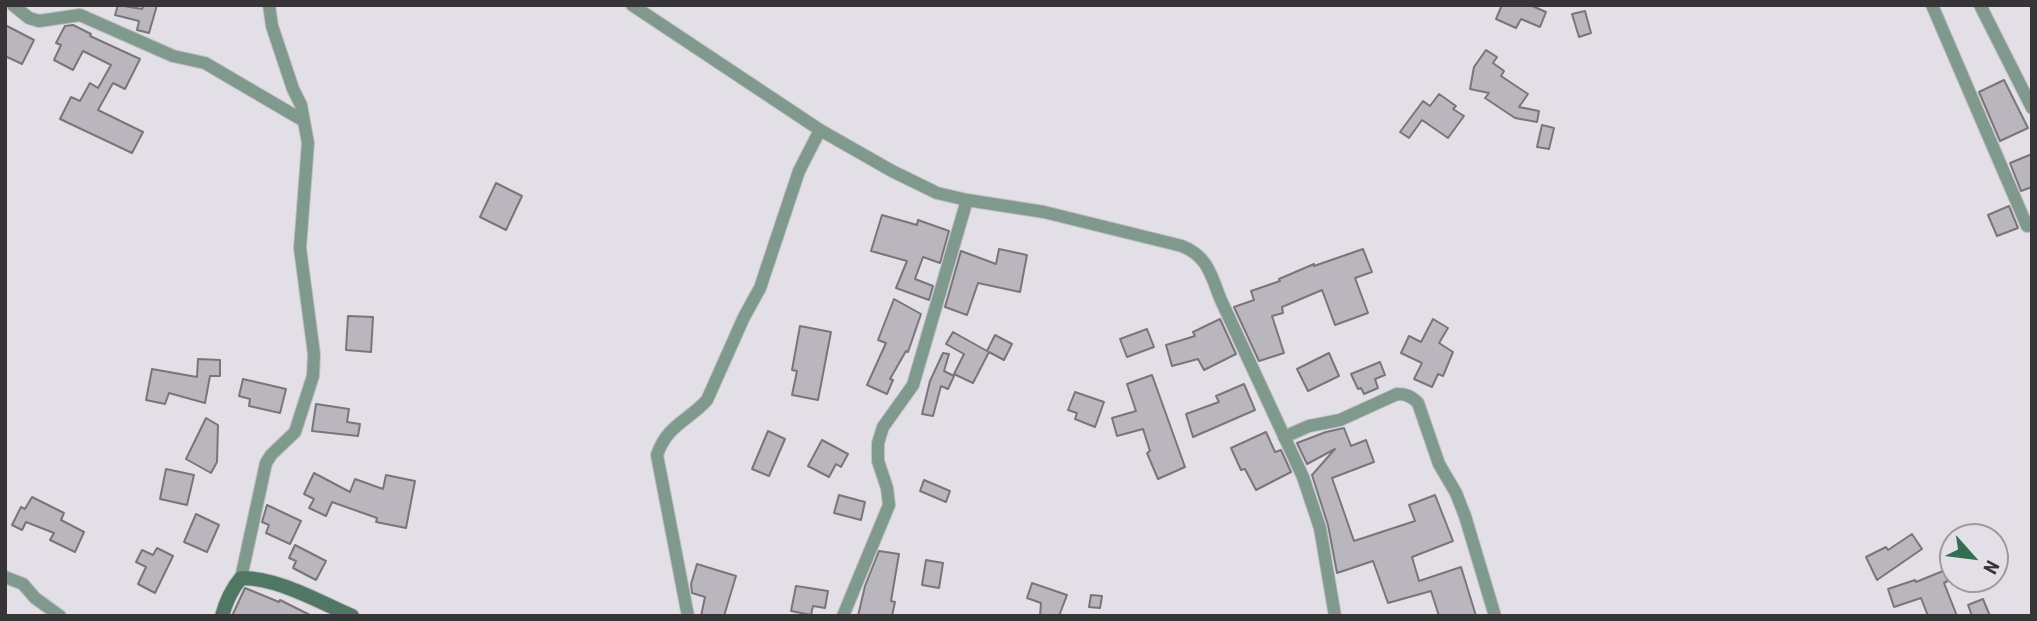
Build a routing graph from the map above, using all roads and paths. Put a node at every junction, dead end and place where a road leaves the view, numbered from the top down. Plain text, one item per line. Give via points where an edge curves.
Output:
1 (13, 5) edge
2 (269, 5) edge
3 (632, 5) edge
4 (1932, 5) edge
5 (1980, 5) edge
6 (2032, 108) edge
7 (304, 121) junction
8 (820, 130) junction
9 (967, 200) junction
10 (2027, 226) dead end
11 (1284, 437) junction
12 (5, 577) edge
13 (242, 578) junction
14 (60, 616) edge
15 (222, 616) edge
16 (352, 616) edge
17 (688, 616) edge
18 (843, 616) edge
19 (1335, 616) edge
20 (1495, 616) edge

1 - 7 street via 39,21 80,15 173,56 205,63
2 - 7 street
3 - 8 street
4 - 10 street
5 - 6 street
7 - 13 street via 308,143 300,248 313,376 295,432 266,463
8 - 9 street via 937,193
8 - 17 street via 799,171 760,288 707,400 668,432 656,456
9 - 11 street via 1044,212 1193,250 1209,268
9 - 18 street via 913,385 883,427 878,443 889,505
11 - 19 street via 1314,505
11 - 20 street via 1309,426 1340,421 1397,394 1413,398 1465,516
12 - 14 street via 23,584
13 - 15 street via 228,596
13 - 16 street via 272,582

